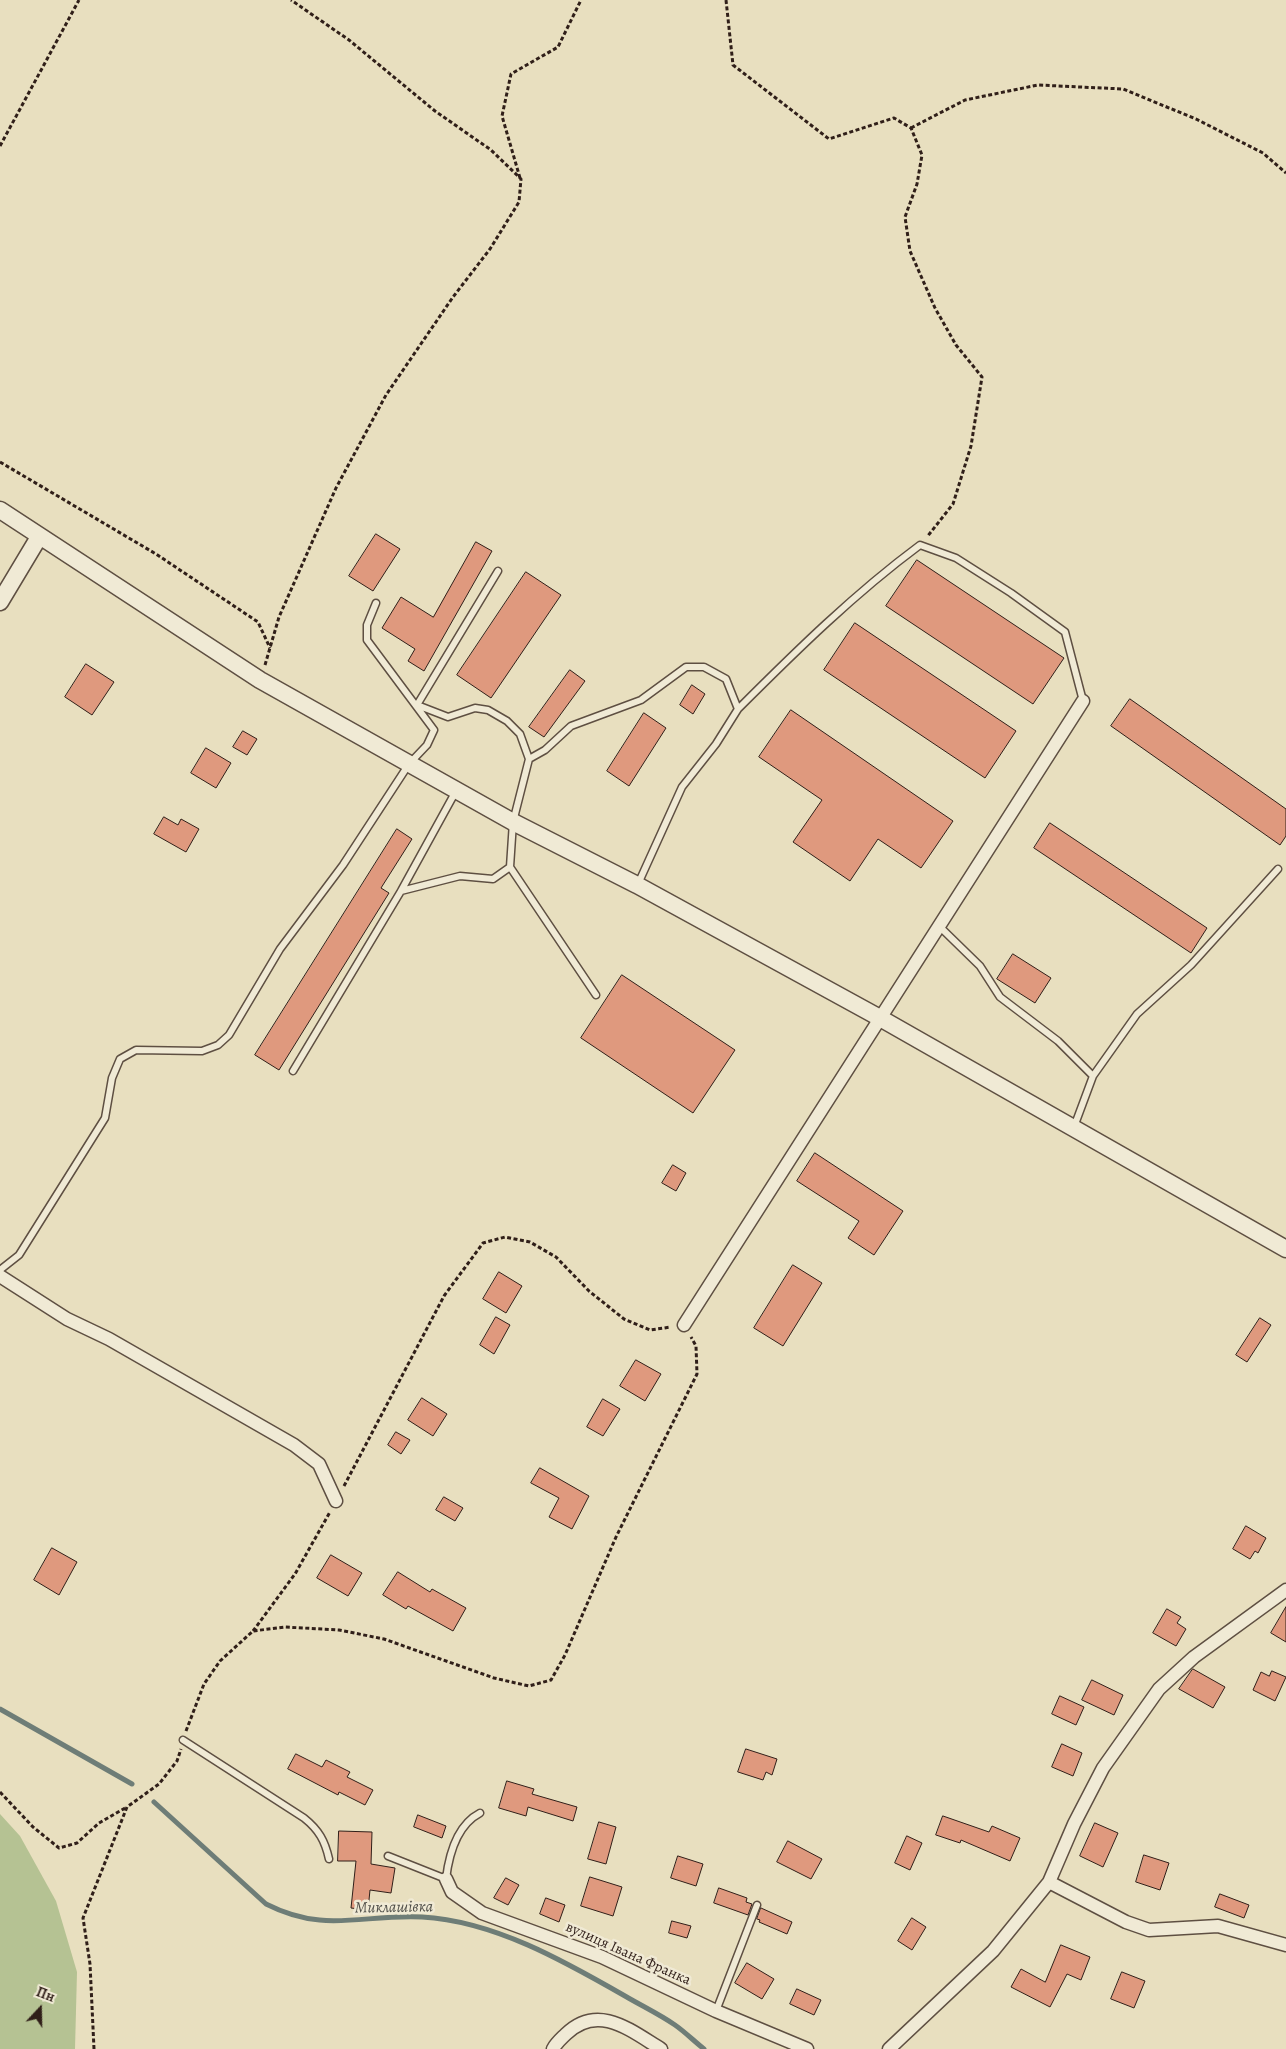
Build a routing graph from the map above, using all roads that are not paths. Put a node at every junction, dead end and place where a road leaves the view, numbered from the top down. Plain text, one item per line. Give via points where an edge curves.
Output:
1 (0, 510) edge
2 (40, 536) junction
3 (498, 571) dead end
4 (0, 602) edge
5 (376, 603) dead end
6 (1083, 701) joint
7 (417, 704) junction
8 (738, 709) junction
9 (529, 759) junction
10 (409, 764) junction
11 (456, 790) junction
12 (513, 822) junction
13 (510, 867) junction
14 (1278, 869) dead end
15 (637, 885) junction
16 (401, 891) junction
17 (939, 925) junction
18 (596, 995) dead end
19 (880, 1018) junction
20 (293, 1071) dead end
21 (1093, 1076) junction
22 (1073, 1128) junction
23 (1286, 1249) edge
24 (0, 1270) edge
25 (0, 1276) edge
26 (684, 1325) road end
27 (336, 1501) road end
28 (1286, 1590) edge
29 (184, 1740) road end
30 (480, 1812) dead end
31 (388, 1856) dead end
32 (329, 1859) dead end
33 (446, 1879) junction
34 (1049, 1882) junction
35 (757, 1905) dead end
36 (1286, 1945) edge
37 (716, 2011) junction
38 (553, 2049) edge
39 (661, 2049) edge
40 (806, 2049) edge
41 (889, 2049) edge

1 - 2 street
2 - 4 street
2 - 10 street via 260,680
3 - 7 lane
5 - 7 lane via 367,625 367,640
6 - 8 lane via 1066,632 956,558 920,545 818,629
6 - 17 street
7 - 9 lane via 448,717 475,708 488,710 507,721 520,734
7 - 10 lane via 434,730
8 - 9 lane via 726,679 704,667 686,667 641,700 571,726 545,750
8 - 15 lane via 716,744 682,787
9 - 12 lane
10 - 11 street
10 - 24 lane via 343,865 280,949 229,1035 218,1045 202,1051 136,1050 120,1059 112,1078 105,1118 19,1255
11 - 12 street
11 - 16 lane
12 - 13 lane
12 - 15 street
13 - 16 lane via 493,879 460,876
13 - 18 lane
14 - 21 lane via 1192,965 1137,1014
15 - 19 street
16 - 20 lane
17 - 19 street
17 - 21 lane via 980,966 1000,997 1058,1041
19 - 22 street
19 - 26 street
21 - 22 lane
22 - 23 street
25 - 27 street via 67,1319 109,1339 294,1445 319,1464
28 - 34 street via 1194,1658 1159,1689 1103,1768
29 - 32 lane via 304,1818 317,1829
30 - 33 lane via 462,1827
31 - 33 lane
33 - 37 street, вулиця Івана Франка via 452,1892 482,1912 602,1957
34 - 36 street via 1126,1922 1149,1930 1218,1926
34 - 41 street via 993,1951
35 - 37 lane
37 - 40 street, вулиця Івана Франка
38 - 39 street via 573,2027 596,2018 624,2026

